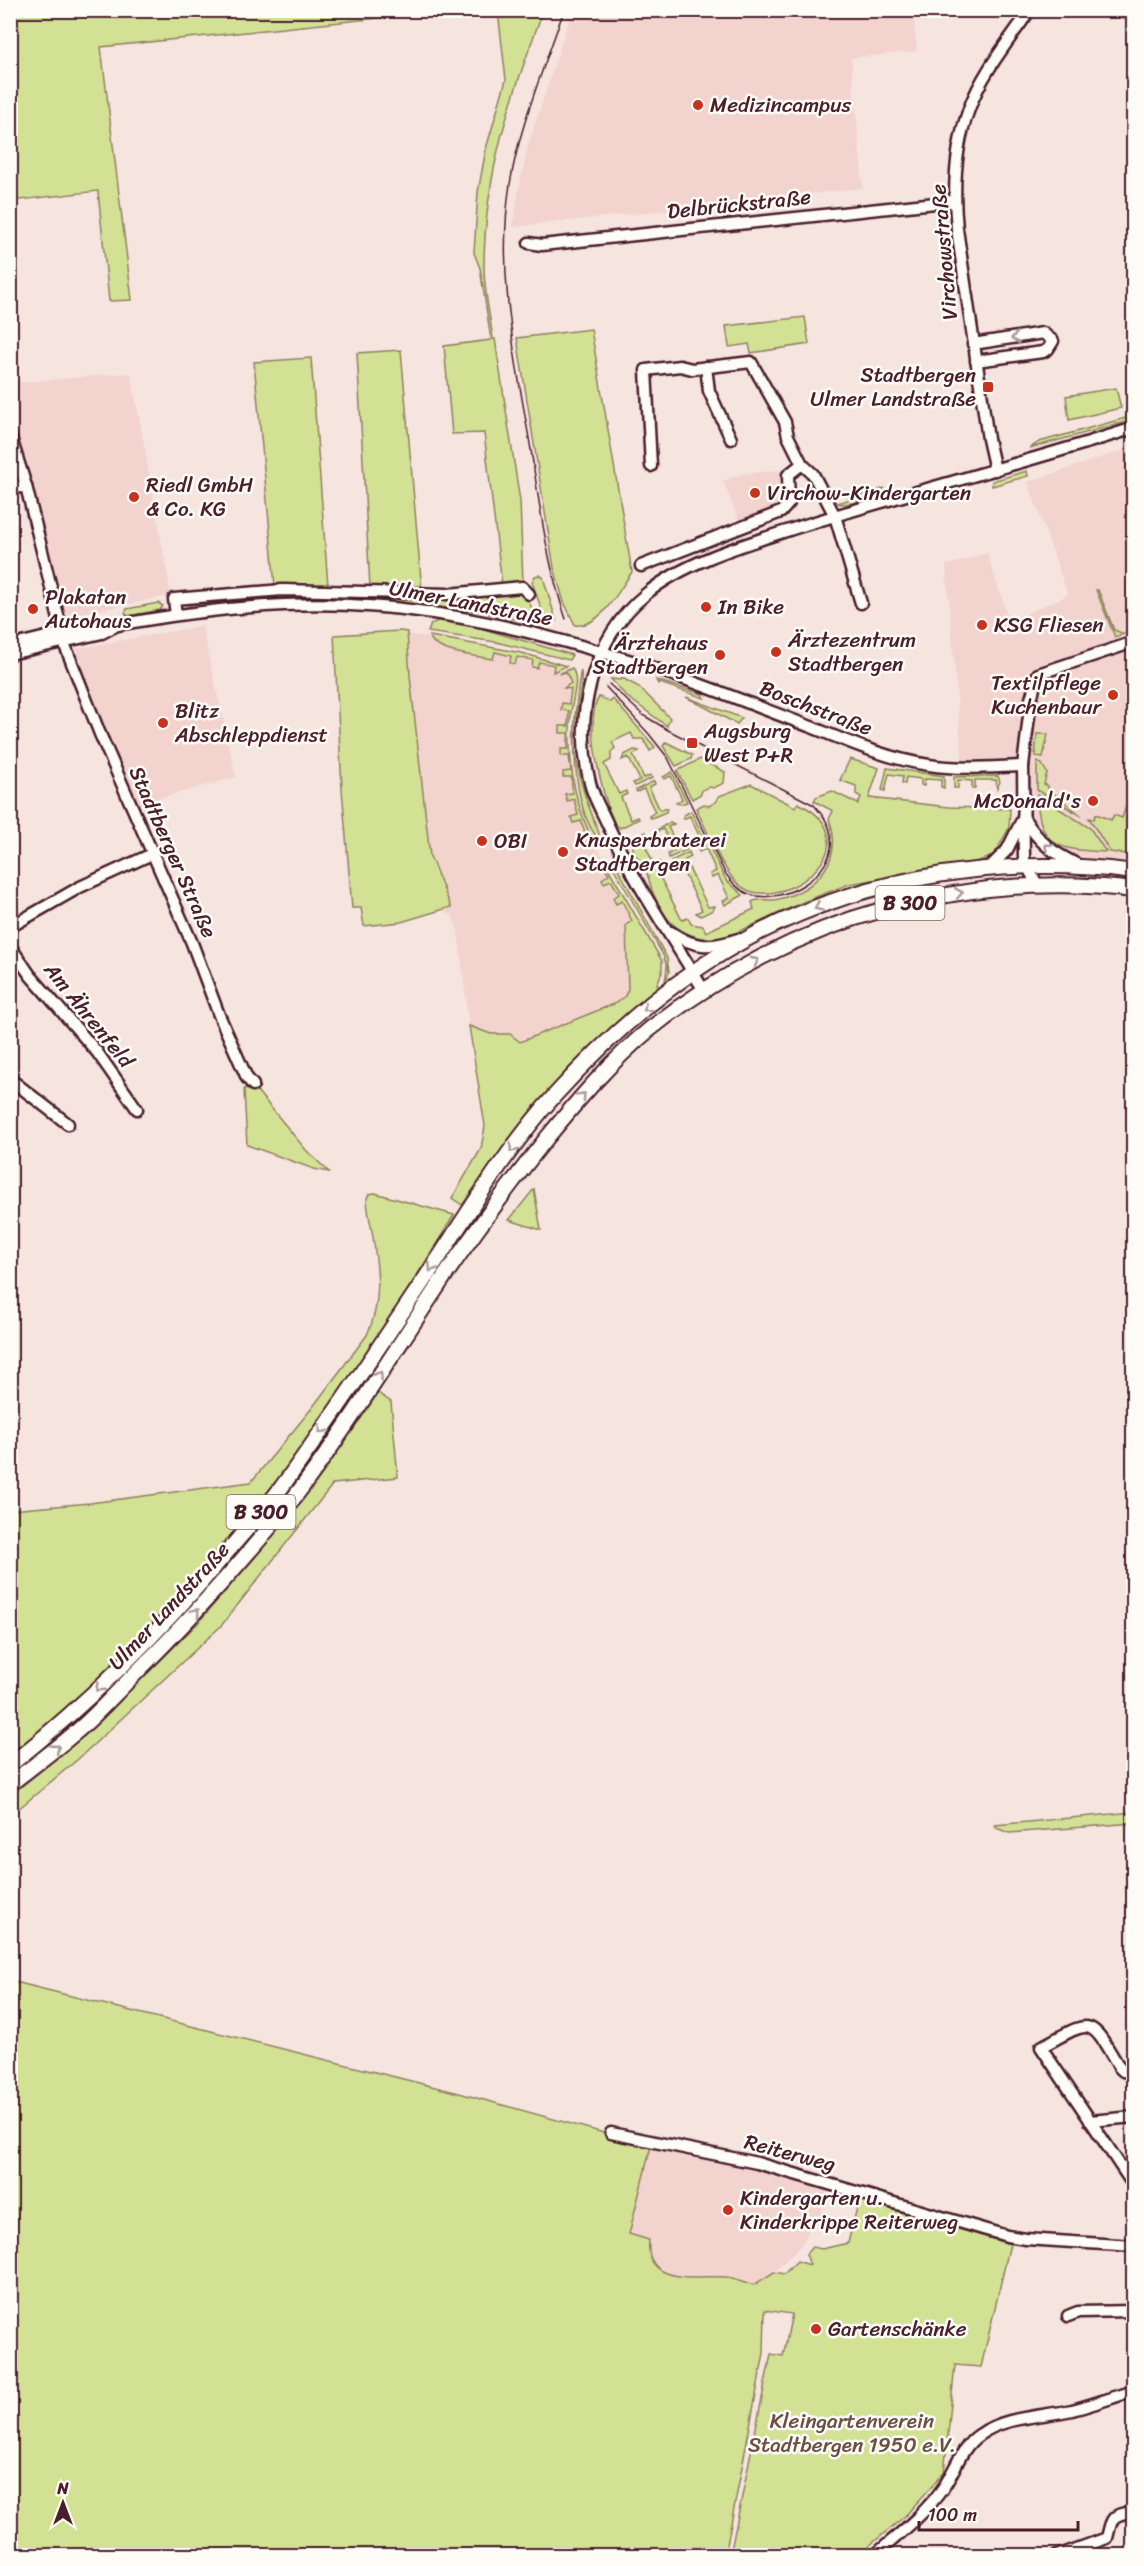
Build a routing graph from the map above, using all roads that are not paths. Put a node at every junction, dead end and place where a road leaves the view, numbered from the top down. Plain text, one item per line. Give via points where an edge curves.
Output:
1 (1030, 10) edge
2 (954, 201) junction
3 (529, 243) dead end
4 (973, 344) junction
5 (976, 361) junction
6 (706, 367) junction
7 (1134, 428) edge
8 (10, 435) edge
9 (731, 439) dead end
10 (802, 465) junction
11 (651, 466) dead end
12 (995, 470) junction
13 (26, 486) junction
14 (10, 489) edge
15 (835, 516) junction
16 (641, 566) dead end
17 (529, 594) dead end
18 (861, 603) dead end
19 (176, 615) junction
20 (63, 637) junction
21 (1134, 642) edge
22 (10, 646) edge
23 (602, 653) junction
24 (10, 654) edge
25 (1023, 766) junction
26 (1023, 816) junction
27 (152, 854) junction
28 (1027, 867) junction
29 (1083, 868) junction
30 (988, 869) junction
31 (1134, 872) edge
32 (1037, 884) junction
33 (1134, 890) edge
34 (10, 927) edge
35 (666, 928) junction
36 (758, 933) junction
37 (10, 946) edge
38 (693, 972) junction
39 (703, 989) junction
40 (10, 1079) edge
41 (253, 1084) dead end
42 (136, 1109) dead end
43 (68, 1124) dead end
44 (10, 1765) edge
45 (10, 1784) edge
46 (1134, 2073) edge
47 (1134, 2117) edge
48 (1090, 2121) junction
49 (611, 2133) dead end
50 (1134, 2186) edge
51 (1134, 2246) edge
52 (1134, 2311) edge
53 (1068, 2316) dead end
54 (1134, 2391) edge
55 (1134, 2512) edge
56 (1084, 2551) edge
57 (874, 2556) edge
58 (1057, 2556) edge
59 (1097, 2556) edge

1 - 2 street, Virchowstraße via 993,64 969,110 957,163
2 - 3 street, Delbrückstraße via 542,245
2 - 4 street, Virchowstraße
4 - 5 street, Virchowstraße
5 -> 4 street via 1043,352 1053,341 1043,333
5 - 12 street, Virchowstraße
6 - 9 street via 709,391
6 - 10 street via 751,362 785,422
6 - 11 street via 646,370
7 - 12 street
8 - 13 street, Stadtberger Straße
10 - 15 street via 813,474
10 - 16 street via 788,475 789,503 781,512
12 - 15 street
13 - 14 street
13 - 20 street, Stadtberger Straße
15 - 18 street
15 - 23 street via 724,553 667,580 646,593 629,611
17 - 19 street via 522,587 448,594 325,589 236,592 174,599
19 - 20 street, Ulmer Landstraße via 117,625 99,624
19 - 23 street, Ulmer Landstraße via 258,606 368,606 509,627
20 - 22 street
20 - 24 street
20 - 27 street, Stadtberger Straße
21 - 25 street via 1038,674
23 - 25 street, Boschstraße via 719,691 901,759 948,766
23 - 35 street via 583,718 590,785 627,867
25 - 26 street
26 - 28 street
29 -> 26 street via 1047,849
26 - 30 street via 1007,850
27 - 34 street via 80,887
27 - 41 street, Stadtberger Straße via 219,1015
28 - 29 main road, B 300
28 - 30 main road, B 300
28 - 32 street
29 - 31 main road, B 300
30 -> 36 main road, B 300 via 949,873 874,890 826,904
32 - 33 main road, B 300
39 -> 32 main road, B 300 via 802,939 866,914 957,893
35 - 36 street via 680,938 716,947
35 - 38 street
36 - 38 main road, B 300
37 - 42 street, Am Ährenfeld via 97,1052
38 - 39 street
38 -> 44 main road, B 300 via 614,1036 554,1096 467,1214 356,1383 278,1492 177,1612 62,1724
45 -> 39 main road, Ulmer Landstraße / B 300 via 78,1730 193,1617 294,1497 436,1287 576,1103 648,1031
40 - 43 street
46 - 48 street via 1119,2067 1092,2027 1077,2027 1041,2047
47 - 48 street
48 - 50 street
49 - 51 street, Reiterweg via 757,2163 1007,2236
52 - 53 street via 1078,2312
54 - 57 street via 1071,2410 1012,2420 978,2435 916,2520
55 - 56 street via 1113,2517 1107,2538
56 - 58 street
56 - 59 street

